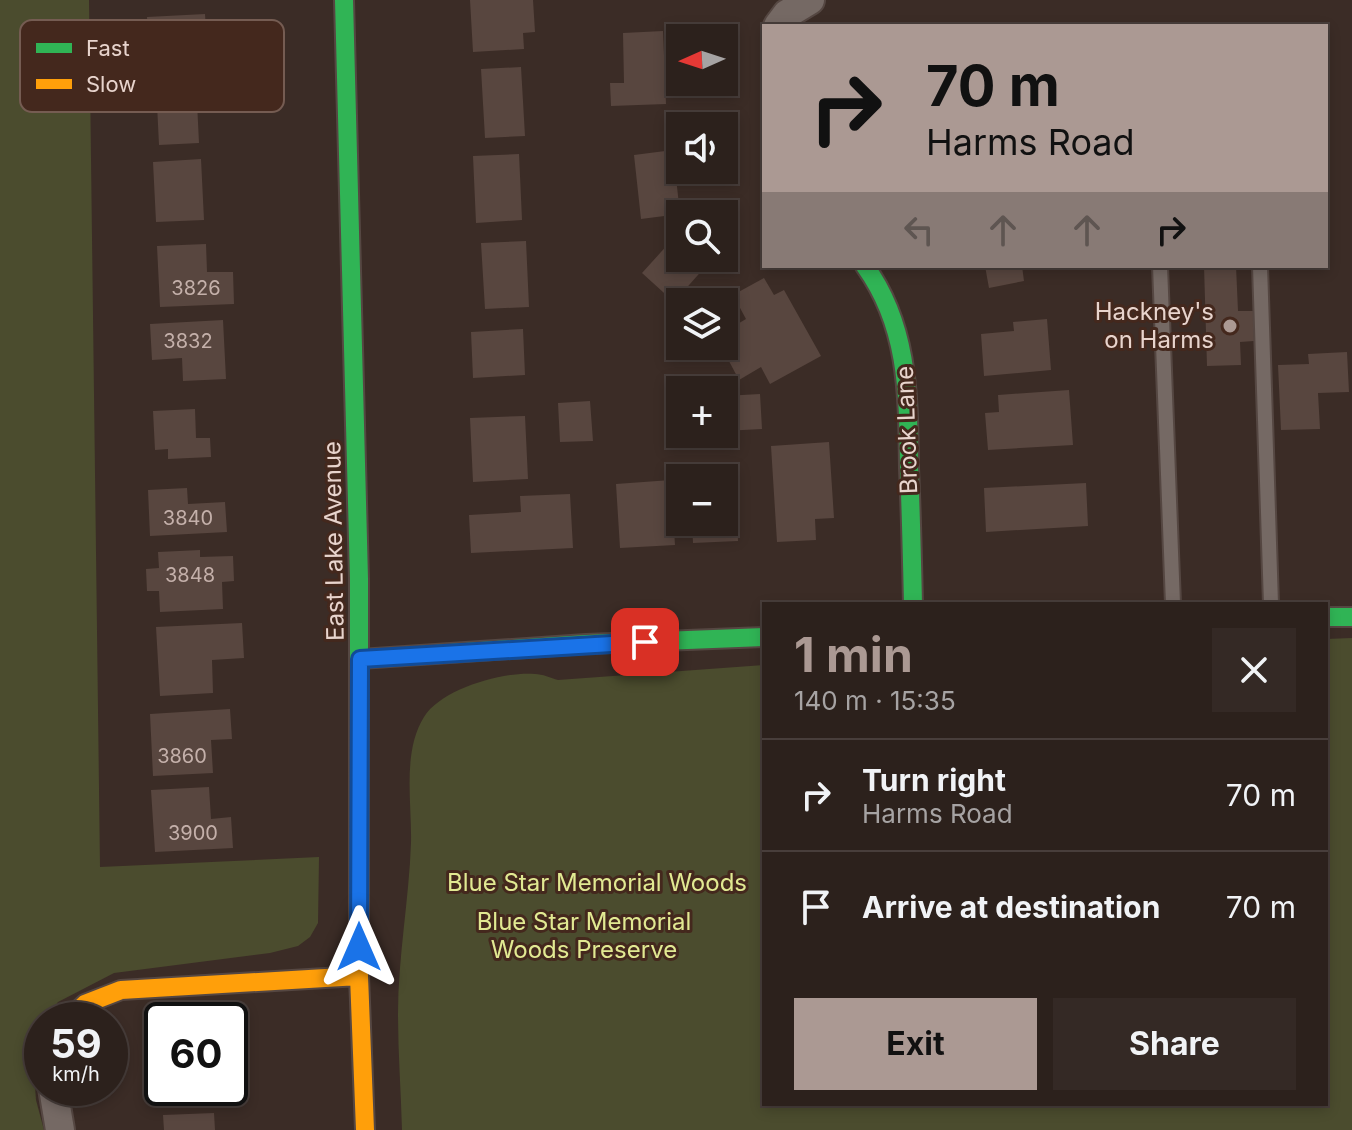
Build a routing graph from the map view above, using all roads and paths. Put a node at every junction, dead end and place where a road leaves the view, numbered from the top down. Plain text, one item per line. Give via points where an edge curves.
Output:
1 (344, 0) edge
2 (810, 0) edge
3 (780, 24) edge
4 (866, 268) edge
5 (1160, 268) edge
6 (1260, 268) edge
7 (913, 602) edge
8 (1173, 602) edge
9 (1271, 602) edge
10 (1328, 617) edge
11 (1352, 617) edge
12 (762, 637) edge
13 (360, 659) junction
14 (359, 976) junction
15 (88, 1002) edge
16 (56, 1106) edge
17 (60, 1130) edge
18 (365, 1130) edge

1 - 13 main road, East Lake Avenue
2 - 3 street
4 - 7 main road, Brook Lane via 886,298 903,343
5 - 8 lane
6 - 9 lane
10 - 11 main road
12 - 13 main road
13 - 14 main road, East Lake Avenue
14 - 15 main road via 121,990
14 - 18 main road, East Lake Avenue
16 - 17 street

